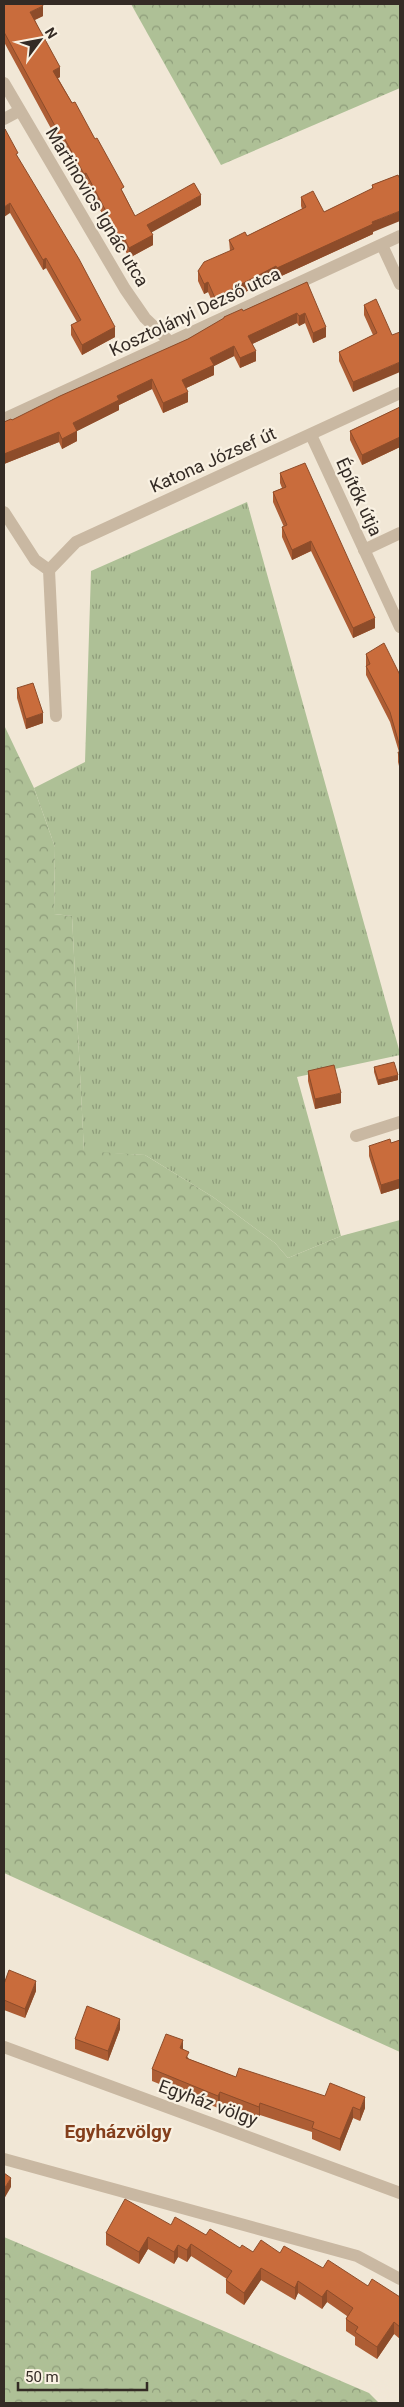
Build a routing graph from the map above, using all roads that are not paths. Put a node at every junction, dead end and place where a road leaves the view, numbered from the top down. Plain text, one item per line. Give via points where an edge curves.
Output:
1 (4, 82) edge
2 (20, 111) junction
3 (4, 119) edge
4 (400, 236) edge
5 (382, 245) junction
6 (400, 284) edge
7 (170, 342) junction
8 (400, 393) edge
9 (4, 419) edge
10 (311, 435) junction
11 (4, 512) edge
12 (400, 533) edge
13 (364, 550) junction
14 (49, 570) junction
15 (400, 627) edge
16 (56, 716) dead end
17 (400, 1122) edge
18 (356, 1136) dead end
19 (4, 2047) edge
20 (4, 2159) edge
21 (400, 2192) edge
22 (400, 2279) edge

1 - 2 street, Martinovics Ignác utca
2 - 3 street
2 - 7 street, Martinovics Ignác utca via 125,289 145,318
4 - 5 street, Kosztolányi Dezső utca
5 - 6 street
5 - 7 street, Kosztolányi Dezső utca
7 - 9 street, Kosztolányi Dezső utca
8 - 10 street, Katona József út
10 - 13 street, Építők útja
10 - 14 street, Katona József út via 76,542
11 - 14 street via 35,560
12 - 13 street
13 - 15 street, Építők útja
14 - 16 street
17 - 18 street
19 - 21 street, Egyház völgy
20 - 22 street via 357,2256

